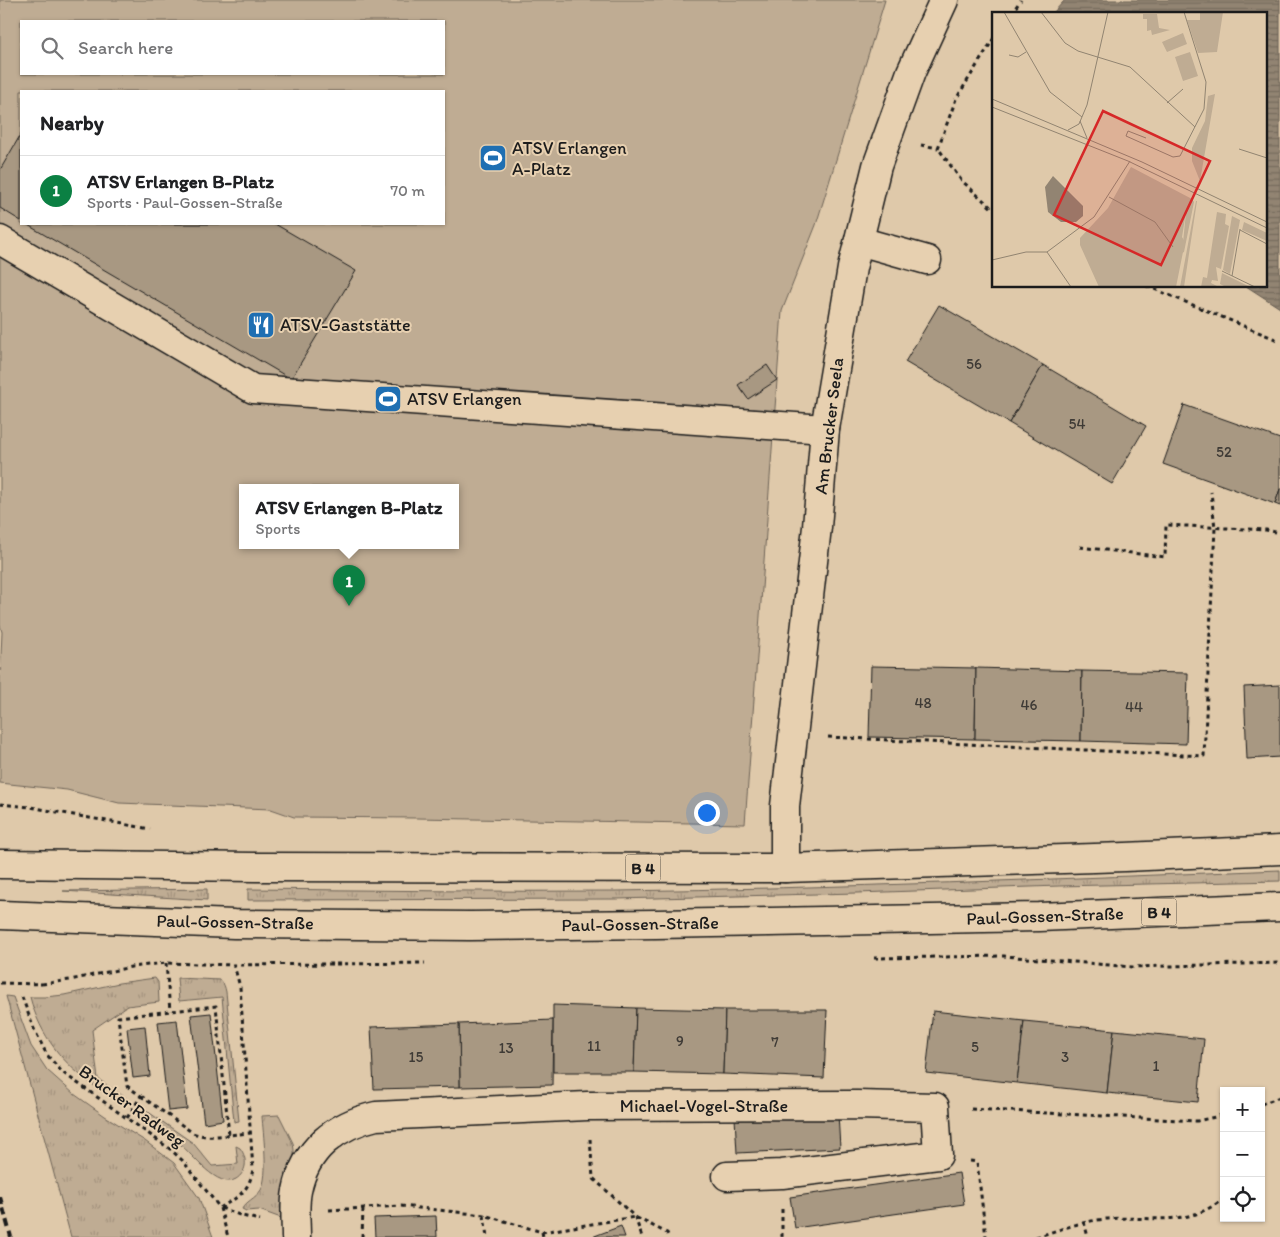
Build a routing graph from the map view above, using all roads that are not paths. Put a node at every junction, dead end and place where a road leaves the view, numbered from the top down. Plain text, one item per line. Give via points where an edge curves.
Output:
1 (944, 0) edge
2 (0, 240) edge
3 (859, 240) junction
4 (927, 260) dead end
5 (825, 429) junction
6 (1280, 850) edge
7 (3, 864) edge
8 (785, 868) junction
9 (1280, 907) edge
10 (10, 915) edge
11 (727, 1176) dead end
12 (296, 1224) edge

1 - 3 main road, Am Brucker Seela via 908,80 877,166
2 - 5 main road via 253,389
3 - 4 main road
3 - 5 main road, Am Brucker Seela
5 - 8 main road, Am Brucker Seela via 785,806
6 - 8 main road, B 4
7 - 8 main road, B 4
9 - 10 main road, Paul-Gossen-Straße / B 4 via 1039,917 499,926 234,924
11 - 12 main road, Michael-Vogel-Straße via 782,1174 938,1155 935,1107 587,1106 376,1116 342,1128 312,1155 297,1192

